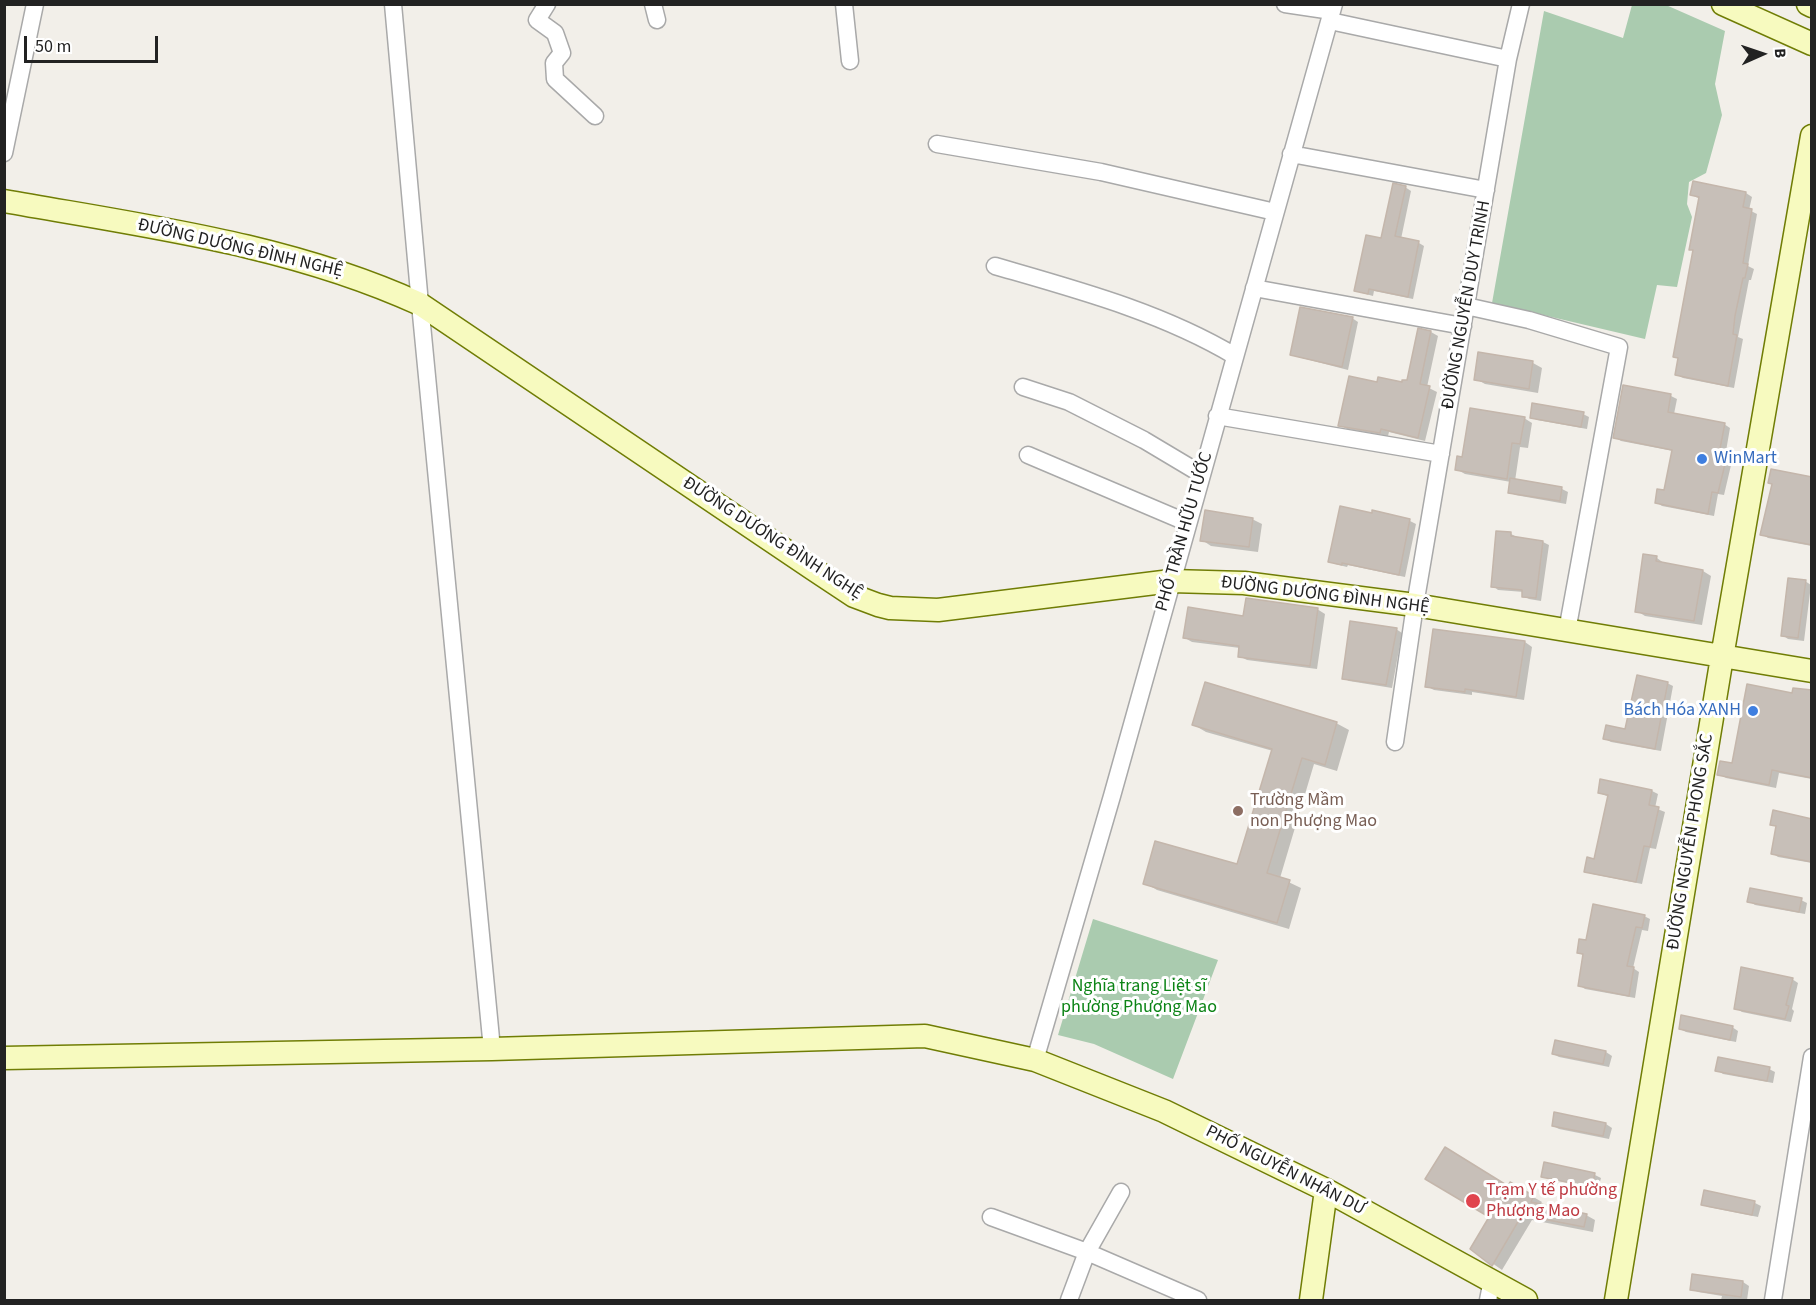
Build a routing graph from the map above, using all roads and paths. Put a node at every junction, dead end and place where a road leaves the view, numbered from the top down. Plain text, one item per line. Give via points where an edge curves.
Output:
1 (35, 4) edge
2 (393, 4) edge
3 (547, 4) edge
4 (844, 4) edge
5 (1285, 4) edge
6 (1521, 4) edge
7 (1723, 4) edge
8 (1332, 12) edge
9 (1812, 44) edge
10 (1508, 59) junction
11 (850, 61) dead end
12 (595, 116) dead end
13 (1812, 136) edge
14 (937, 144) dead end
15 (4, 153) edge
16 (1291, 153) junction
17 (1486, 190) junction
18 (4, 201) edge
19 (1275, 212) junction
20 (995, 266) dead end
21 (1254, 288) junction
22 (420, 304) junction
23 (1466, 306) junction
24 (1463, 326) junction
25 (1235, 356) junction
26 (1023, 387) dead end
27 (1217, 416) junction
28 (1441, 454) junction
29 (1028, 455) dead end
30 (1201, 474) junction
31 (1188, 524) junction
32 (1172, 581) junction
33 (1415, 605) junction
34 (1567, 631) junction
35 (1722, 657) junction
36 (1812, 671) edge
37 (1395, 742) dead end
38 (492, 1049) junction
39 (1812, 1057) edge
40 (4, 1058) edge
41 (1035, 1060) junction
42 (1326, 1190) junction
43 (1121, 1192) dead end
44 (991, 1217) dead end
45 (1087, 1252) junction
46 (1490, 1290) edge
47 (1069, 1300) edge
48 (1198, 1300) edge
49 (1311, 1300) edge
50 (1527, 1300) edge
51 (1616, 1300) edge
52 (1773, 1300) edge

1 - 15 street
2 - 22 street
3 - 12 street via 537,20 555,33 562,53 554,63 555,79
4 - 11 street
5 - 8 street
6 - 10 street, ĐƯỜNG NGUYỄN DUY TRINH
7 - 9 main road
8 - 10 street
8 - 16 street, PHỐ TRẦN HỮU TƯỚC
10 - 17 street, ĐƯỜNG NGUYỄN DUY TRINH
13 - 35 main road, ĐƯỜNG NGUYỄN PHONG SẮC
14 - 19 street via 1101,172
16 - 17 street
16 - 19 street, PHỐ TRẦN HỮU TƯỚC
17 - 23 street, ĐƯỜNG NGUYỄN DUY TRINH
18 - 22 main road, ĐƯỜNG DƯƠNG ĐÌNH NGHỆ via 187,234 305,261
19 - 21 street, PHỐ TRẦN HỮU TƯỚC
20 - 25 street via 1157,317
21 - 24 street
21 - 25 street, PHỐ TRẦN HỮU TƯỚC
22 - 32 main road, ĐƯỜNG DƯƠNG ĐÌNH NGHỆ via 854,596 878,605 938,610
22 - 38 street
23 - 24 street, ĐƯỜNG NGUYỄN DUY TRINH
23 - 34 street via 1619,347
24 - 28 street, ĐƯỜNG NGUYỄN DUY TRINH
25 - 27 street, PHỐ TRẦN HỮU TƯỚC
26 - 30 street via 1068,402
27 - 28 street
27 - 30 street, PHỐ TRẦN HỮU TƯỚC
28 - 33 street, ĐƯỜNG NGUYỄN DUY TRINH
29 - 31 street
30 - 31 street, PHỐ TRẦN HỮU TƯỚC
31 - 32 street, PHỐ TRẦN HỮU TƯỚC
32 - 33 main road, ĐƯỜNG DƯƠNG ĐÌNH NGHỆ via 1245,583
32 - 41 street, PHỐ TRẦN HỮU TƯỚC
33 - 34 main road, ĐƯỜNG DƯƠNG ĐÌNH NGHỆ
33 - 37 street, ĐƯỜNG NGUYỄN DUY TRINH
34 - 35 main road, ĐƯỜNG DƯƠNG ĐÌNH NGHỆ
35 - 36 main road, ĐƯỜNG DƯƠNG ĐÌNH NGHỆ
35 - 51 main road, ĐƯỜNG NGUYỄN PHONG SẮC
38 - 40 main road, PHỐ NGUYỄN NHÂN DƯ
38 - 41 main road, PHỐ NGUYỄN NHÂN DƯ via 909,1035
39 - 52 street
41 - 42 main road, PHỐ NGUYỄN NHÂN DƯ via 1164,1111
42 - 46 main road, PHỐ NGUYỄN NHÂN DƯ
42 - 49 main road
43 - 45 street
44 - 45 street
45 - 47 street
45 - 48 street
46 - 50 main road, PHỐ NGUYỄN NHÂN DƯ

